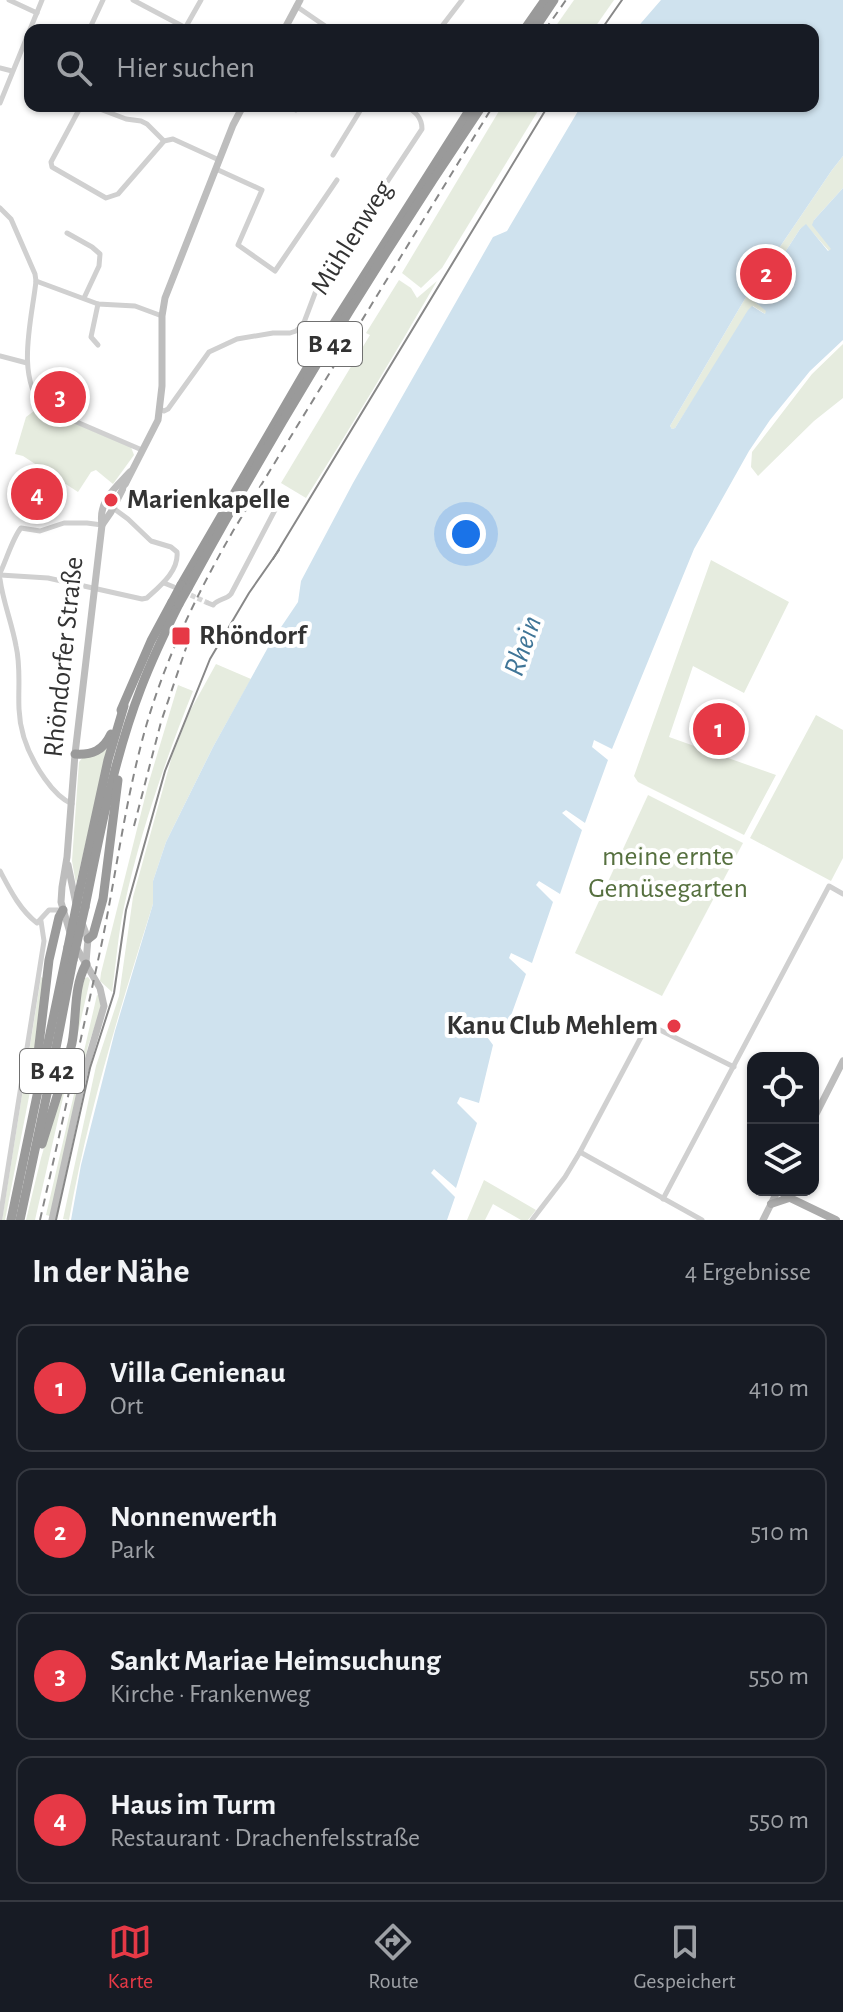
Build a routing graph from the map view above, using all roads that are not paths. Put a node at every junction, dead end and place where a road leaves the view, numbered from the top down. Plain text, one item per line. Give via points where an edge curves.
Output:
1 (9, 0) edge
2 (42, 0) edge
3 (103, 0) edge
4 (133, 0) edge
5 (201, 0) edge
6 (462, 0) edge
7 (545, 0) edge
8 (554, 0) edge
9 (298, 3) edge
10 (37, 13) junction
11 (32, 24) edge
12 (92, 24) edge
13 (176, 24) edge
14 (188, 24) edge
15 (287, 24) edge
16 (324, 24) edge
17 (444, 24) edge
18 (528, 24) edge
19 (538, 24) edge
20 (24, 43) edge
21 (0, 68) edge
22 (12, 71) junction
23 (0, 103) edge
24 (78, 112) edge
25 (108, 112) edge
26 (240, 112) edge
27 (359, 112) edge
28 (414, 112) edge
29 (468, 112) edge
30 (478, 112) edge
31 (164, 141) junction
32 (333, 155) dead end
33 (218, 165) junction
34 (337, 180) dead end
35 (0, 208) edge
36 (67, 233) dead end
37 (36, 281) junction
38 (84, 298) junction
39 (98, 304) junction
40 (162, 316) junction
41 (98, 345) dead end
42 (0, 356) edge
43 (27, 363) junction
44 (160, 409) junction
45 (142, 450) junction
46 (130, 472) junction
47 (279, 497) dead end
48 (102, 509) junction
49 (112, 510) junction
50 (102, 525) junction
51 (0, 576) edge
52 (164, 583) junction
53 (181, 587) junction
54 (94, 588) junction
55 (176, 603) junction
56 (208, 603) dead end
57 (124, 706) junction
58 (124, 738) junction
59 (75, 754) junction
60 (72, 804) junction
61 (67, 857) junction
62 (0, 871) edge
63 (843, 894) edge
64 (63, 910) junction
65 (82, 911) junction
66 (41, 921) junction
67 (69, 932) junction
68 (88, 939) junction
69 (86, 964) junction
70 (92, 974) junction
71 (81, 978) junction
72 (843, 1061) edge
73 (734, 1067) junction
74 (819, 1108) edge
75 (27, 1145) junction
76 (580, 1152) junction
77 (28, 1181) junction
78 (780, 1196) edge
79 (783, 1196) edge
80 (794, 1196) edge
81 (663, 1199) junction
82 (771, 1204) junction
83 (840, 1217) edge
84 (0, 1218) edge
85 (11, 1220) edge
86 (20, 1220) edge
87 (52, 1220) edge
88 (532, 1220) edge
89 (702, 1220) edge
90 (763, 1220) edge

1 - 10 street
2 - 10 street
3 - 12 street
4 - 13 street
5 - 14 street
6 - 17 street
7 - 18 highway
8 - 19 highway
9 - 15 main road
9 - 16 street
10 - 11 street
20 - 22 street
21 - 22 street
22 - 23 street
24 - 31 street via 52,167 106,198 118,194
25 - 31 street via 147,124
26 - 33 main road
27 - 32 street
28 - 44 street, Mühlenweg via 422,129 317,288 303,325 290,333 237,339 209,352 168,409
29 - 53 highway, B 42 via 324,339
30 - 53 highway, B 42
31 - 33 street via 173,139
33 - 34 street via 262,190 238,245 275,271
33 - 40 main road
35 - 37 street via 11,219
36 - 38 street via 100,254
37 - 38 street
37 - 43 street
38 - 39 street
39 - 40 street via 135,306
39 - 41 street via 91,337
40 - 44 main road
42 - 43 street
43 - 45 street via 44,408
44 - 45 main road
45 - 46 main road
46 - 48 main road
46 - 49 main road
47 - 56 street via 231,594
48 - 49 main road
48 - 50 main road, Rhöndorfer Straße
49 - 50 main road
49 - 52 street via 151,541 175,549 178,561
50 - 51 street via 21,528
50 - 54 main road, Rhöndorfer Straße
51 - 54 street via 48,578
51 - 60 street via 17,647 24,740 49,784
52 - 53 street
52 - 54 street via 145,599
53 - 55 highway, B 42, bridge
54 - 59 main road, Rhöndorfer Straße
55 - 57 highway, B 42 via 151,641
55 - 58 highway, B 42
57 - 59 highway, B 42 via 102,748
57 - 75 highway, B 42, bridge
58 - 65 highway, B 42
58 - 68 highway, B 42 via 103,899
59 - 60 main road, Rhöndorfer Straße
60 - 61 main road, Rhöndorfer Straße
61 - 64 main road, Rhöndorfer Straße
61 - 65 main road, Rhöndorfer Straße
62 - 66 street via 27,915
63 - 73 street via 829,886
64 - 65 main road
64 - 66 street via 49,910
64 - 67 main road, Rhöndorfer Straße
64 - 75 highway via 49,960
65 - 68 main road, Rhöndorfer Straße
65 - 77 highway, B 42, bridge
66 - 84 street via 44,941
67 - 68 main road via 75,939
67 - 69 main road, Rhöndorfer Straße
68 - 69 main road, Rhöndorfer Straße
69 - 70 main road, Rhöndorfer Straße
69 - 71 highway, B 42
70 - 71 highway
70 - 87 main road, Rhöndorfer Straße via 104,1006
71 - 77 highway, B 42 via 72,1042
72 - 74 main road
73 - 76 street via 648,1024
73 - 81 street
75 - 85 highway, B 42
76 - 81 street
76 - 88 street
77 - 86 highway, B 42
78 - 82 main road
79 - 82 main road
80 - 83 main road
81 - 89 street
82 - 90 main road

